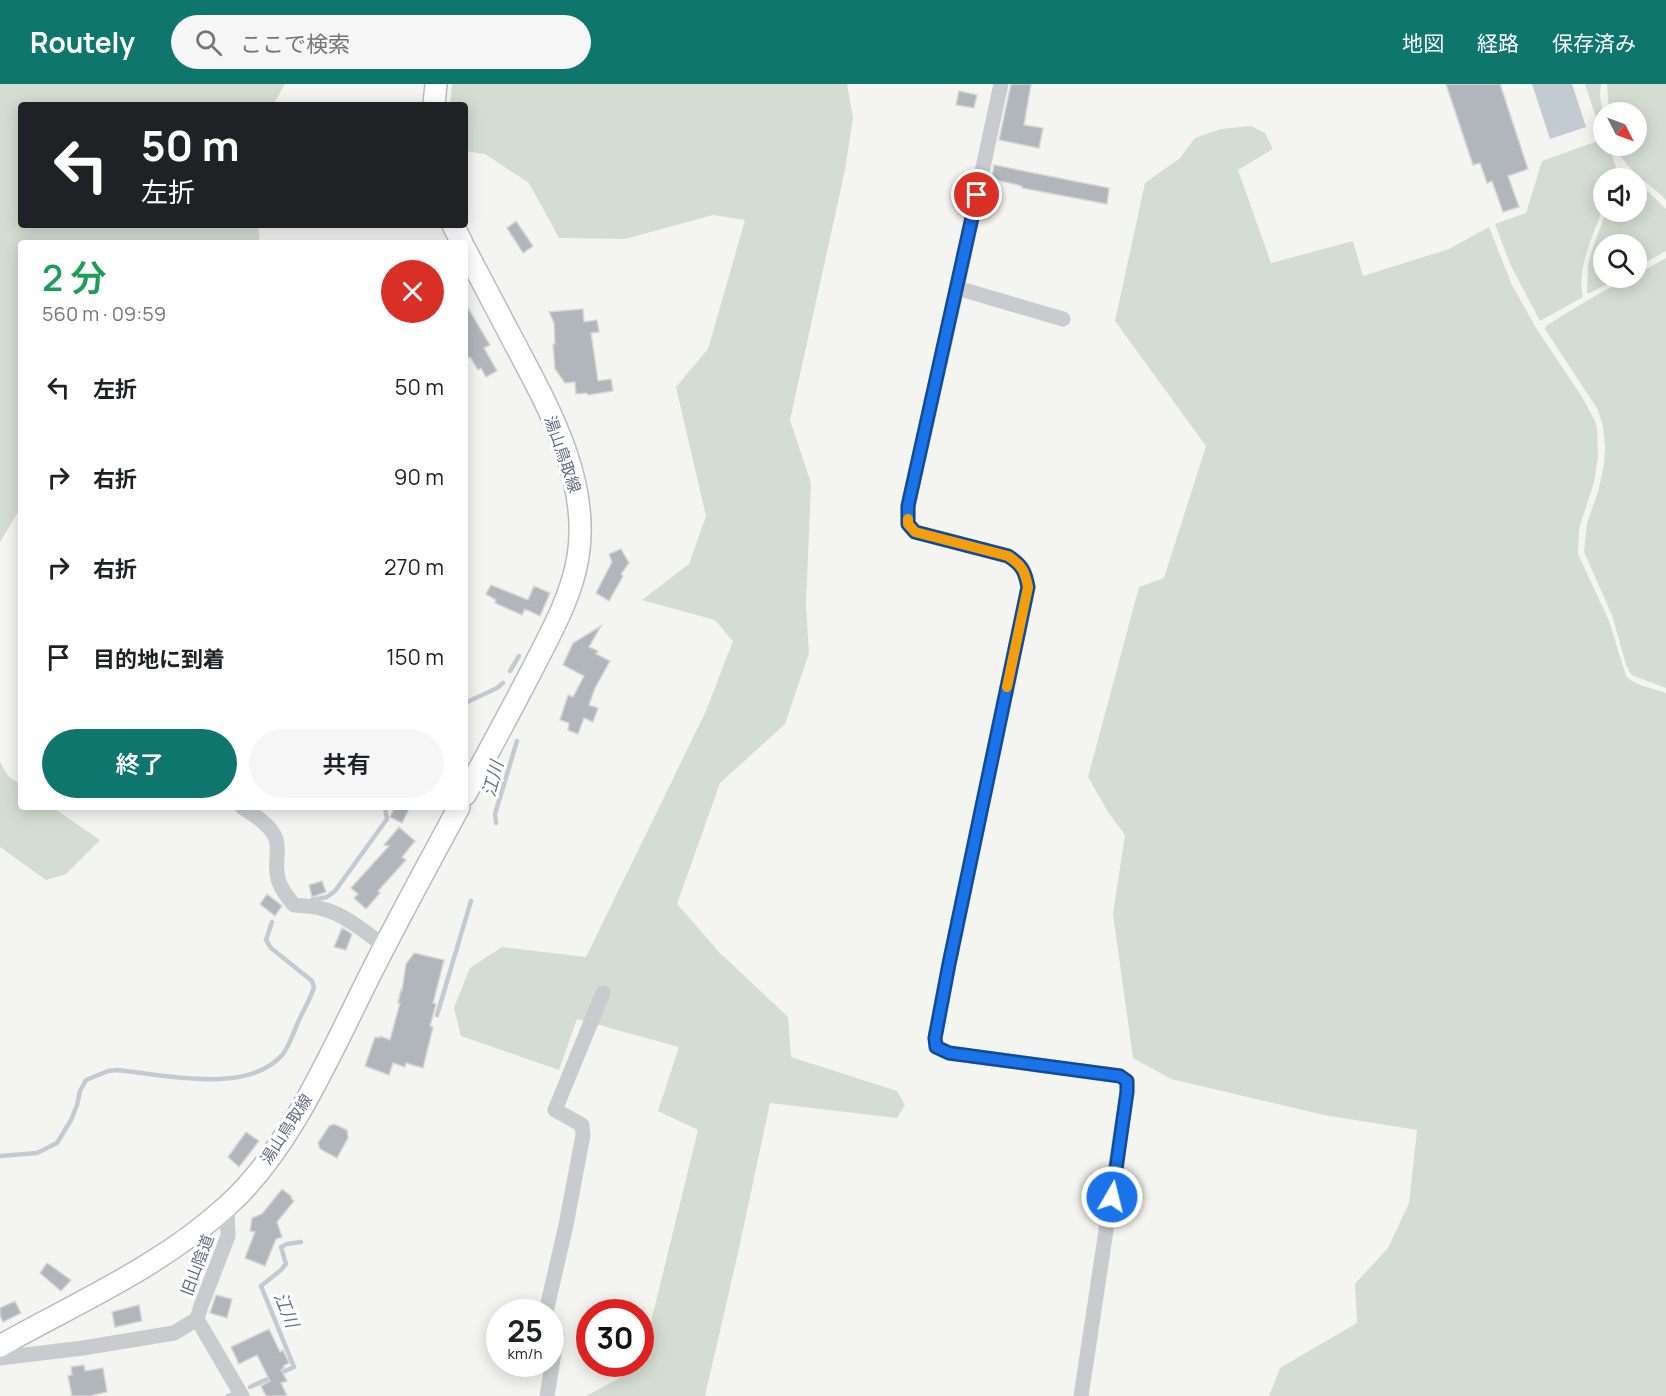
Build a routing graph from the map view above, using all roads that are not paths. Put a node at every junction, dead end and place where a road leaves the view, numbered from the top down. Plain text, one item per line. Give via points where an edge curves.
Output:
1 (436, 84) edge
2 (1001, 84) edge
3 (434, 102) edge
4 (468, 255) edge
5 (957, 288) junction
6 (1063, 319) dead end
7 (468, 789) edge
8 (247, 810) edge
9 (457, 810) edge
10 (384, 946) junction
11 (603, 993) dead end
12 (227, 1206) junction
13 (549, 1299) edge
14 (197, 1319) junction
15 (0, 1346) edge
16 (0, 1358) edge
17 (550, 1377) edge
18 (242, 1396) edge
19 (547, 1396) edge
20 (1081, 1396) edge

1 - 3 main road
2 - 5 street
4 - 7 main road, 湯山鳥取線 via 555,427 571,468 580,521 578,557 566,598
5 - 6 street
5 - 20 street via 908,506 908,524 915,532 1008,556 1018,562 1028,587 949,964 936,1047 949,1053 1120,1076 1127,1081
8 - 10 street via 278,841 278,883 294,905 324,909
9 - 10 main road, 湯山鳥取線
10 - 12 main road, 湯山鳥取線 via 296,1116 267,1161
11 - 13 street via 555,1110 582,1125 583,1135
12 - 14 street, 旧山陰道 via 228,1236
12 - 15 main road, 湯山鳥取線 via 145,1268
14 - 16 street via 174,1333
14 - 18 street, 旧山陰道
17 - 19 street

